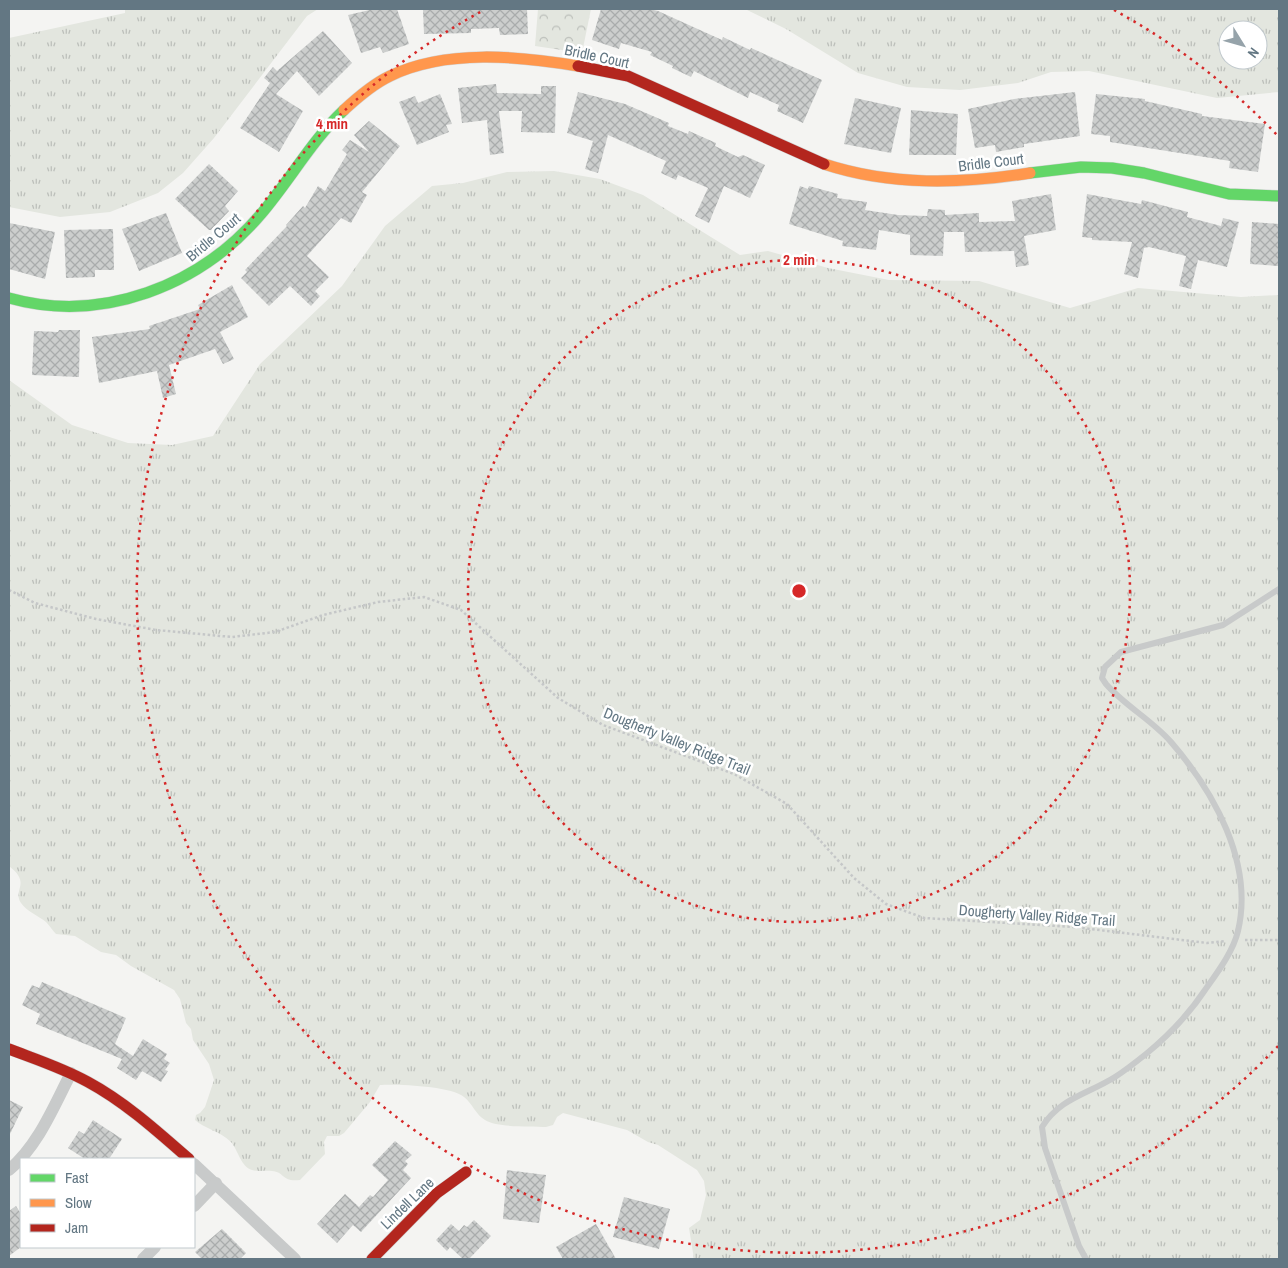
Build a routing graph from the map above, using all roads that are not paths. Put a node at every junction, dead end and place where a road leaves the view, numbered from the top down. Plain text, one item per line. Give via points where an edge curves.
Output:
1 (1279, 196) edge
2 (9, 298) edge
3 (1279, 589) edge
4 (9, 1049) edge
5 (71, 1074) junction
6 (188, 1158) edge
7 (195, 1165) edge
8 (9, 1170) edge
9 (466, 1172) dead end
10 (216, 1183) junction
11 (195, 1205) edge
12 (154, 1248) edge
13 (143, 1259) edge
14 (295, 1259) edge
15 (372, 1259) edge
16 (1086, 1259) edge

1 - 2 street, Bridle Court via 1224,194 1152,175 1097,167 941,182 860,173 825,165 628,76 596,68 513,58 446,61 410,68 391,76 348,104 330,122 241,237 194,273 128,300 71,307
3 - 16 lane via 1223,625 1121,652 1104,667 1102,678 1112,691 1160,730 1195,774 1226,827 1240,870 1243,902 1235,940 1215,976 1182,1020 1148,1053 1114,1077 1073,1096 1057,1108 1042,1127 1045,1148
4 - 5 street
5 - 6 street via 111,1096
5 - 8 street via 40,1133
7 - 10 street
9 - 15 street, Lindell Lane via 437,1193
10 - 11 street
10 - 14 street
12 - 13 street

